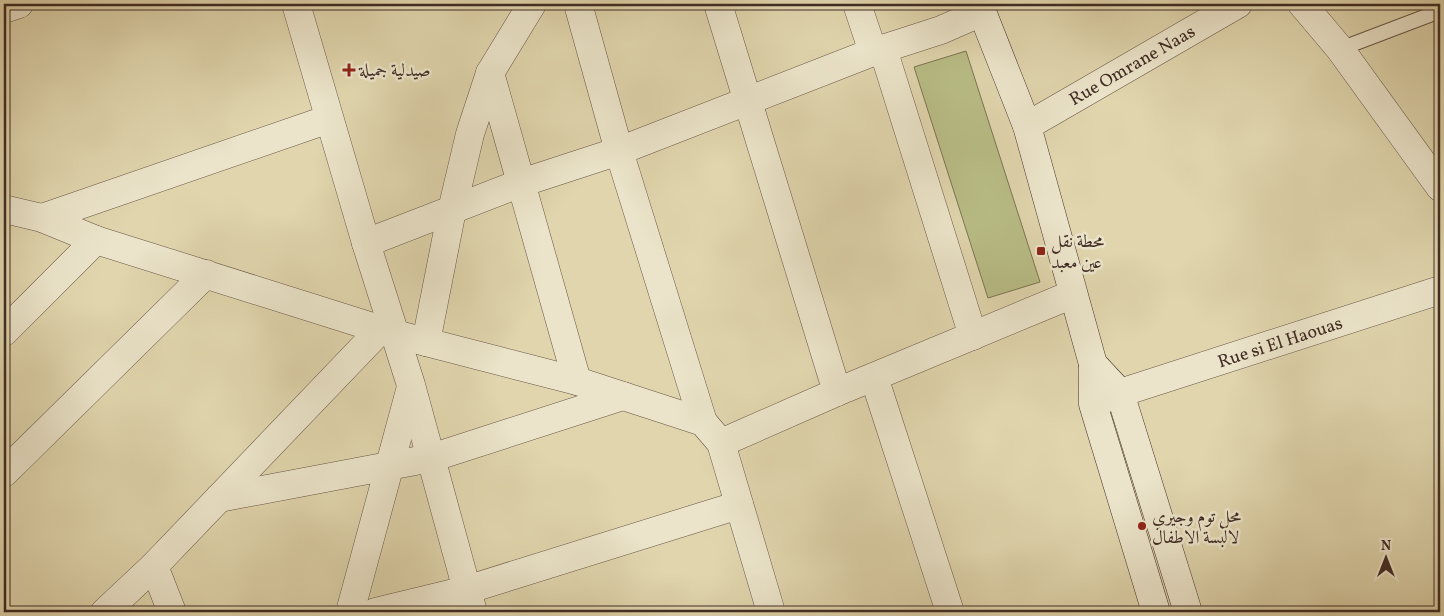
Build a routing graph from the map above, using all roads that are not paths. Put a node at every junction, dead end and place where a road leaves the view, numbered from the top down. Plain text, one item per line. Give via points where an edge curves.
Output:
1 (19, 4) edge
2 (296, 4) edge
3 (532, 4) edge
4 (578, 4) edge
5 (718, 4) edge
6 (857, 4) edge
7 (1238, 4) edge
8 (1302, 4) edge
9 (4, 8) edge
10 (981, 8) edge
11 (1440, 11) edge
12 (1340, 49) junction
13 (878, 50) junction
14 (490, 73) junction
15 (747, 100) junction
16 (329, 119) junction
17 (1027, 126) junction
18 (619, 151) junction
19 (521, 183) junction
20 (1440, 187) edge
21 (452, 210) junction
22 (6, 212) edge
23 (42, 218) junction
24 (96, 240) junction
25 (366, 243) junction
26 (206, 274) junction
27 (1440, 290) edge
28 (1073, 294) junction
29 (4, 332) edge
30 (387, 332) junction
31 (973, 336) junction
32 (426, 342) junction
33 (1092, 364) junction
34 (874, 376) junction
35 (577, 381) junction
36 (411, 386) junction
37 (837, 392) junction
38 (1120, 393) junction
39 (623, 396) junction
40 (1093, 404) junction
41 (703, 422) junction
42 (720, 443) junction
43 (431, 458) junction
44 (390, 465) junction
45 (4, 473) edge
46 (219, 498) junction
47 (739, 505) junction
48 (154, 566) junction
49 (469, 601) edge
50 (105, 612) edge
51 (172, 612) edge
52 (350, 612) edge
53 (375, 612) edge
54 (771, 612) edge
55 (950, 612) edge
56 (1156, 612) edge
57 (1188, 612) edge

1 - 9 street
2 - 16 street
3 - 14 street
4 - 18 street
5 - 15 street
6 - 13 street
7 - 17 street, Rue Omrane Naas
8 - 12 street
10 - 13 street via 940,30
10 - 17 street
11 - 12 lane
12 - 20 street
13 - 15 street
13 - 31 street
14 - 19 street
14 - 21 street via 470,134
15 - 18 street
15 - 37 street
16 - 23 street
16 - 25 street
17 - 28 street
18 - 19 street
18 - 41 street
19 - 21 street
19 - 35 street
21 - 25 street
21 - 32 street
22 - 23 street
23 - 24 street
24 - 26 street
24 - 29 street
25 - 30 street
26 - 30 street
26 - 45 street
27 - 38 street, Rue si El Haouas
28 - 31 street
28 - 33 street
30 - 32 street
30 - 36 street
30 - 46 street
31 - 34 street
32 - 35 street
33 - 38 street
33 - 40 street
34 - 37 street
34 - 55 street
35 - 39 street
36 - 43 street
36 - 44 street
37 - 42 street
38 - 40 street, Rue si El Haouas
38 - 57 street
39 - 41 street
39 - 43 street
40 - 56 street
41 - 42 street
42 - 47 street
43 - 44 street
43 - 49 street
44 - 46 street
44 - 52 street
46 - 48 street
47 - 49 street
47 - 54 street
48 - 50 street
48 - 51 street
49 - 53 street

